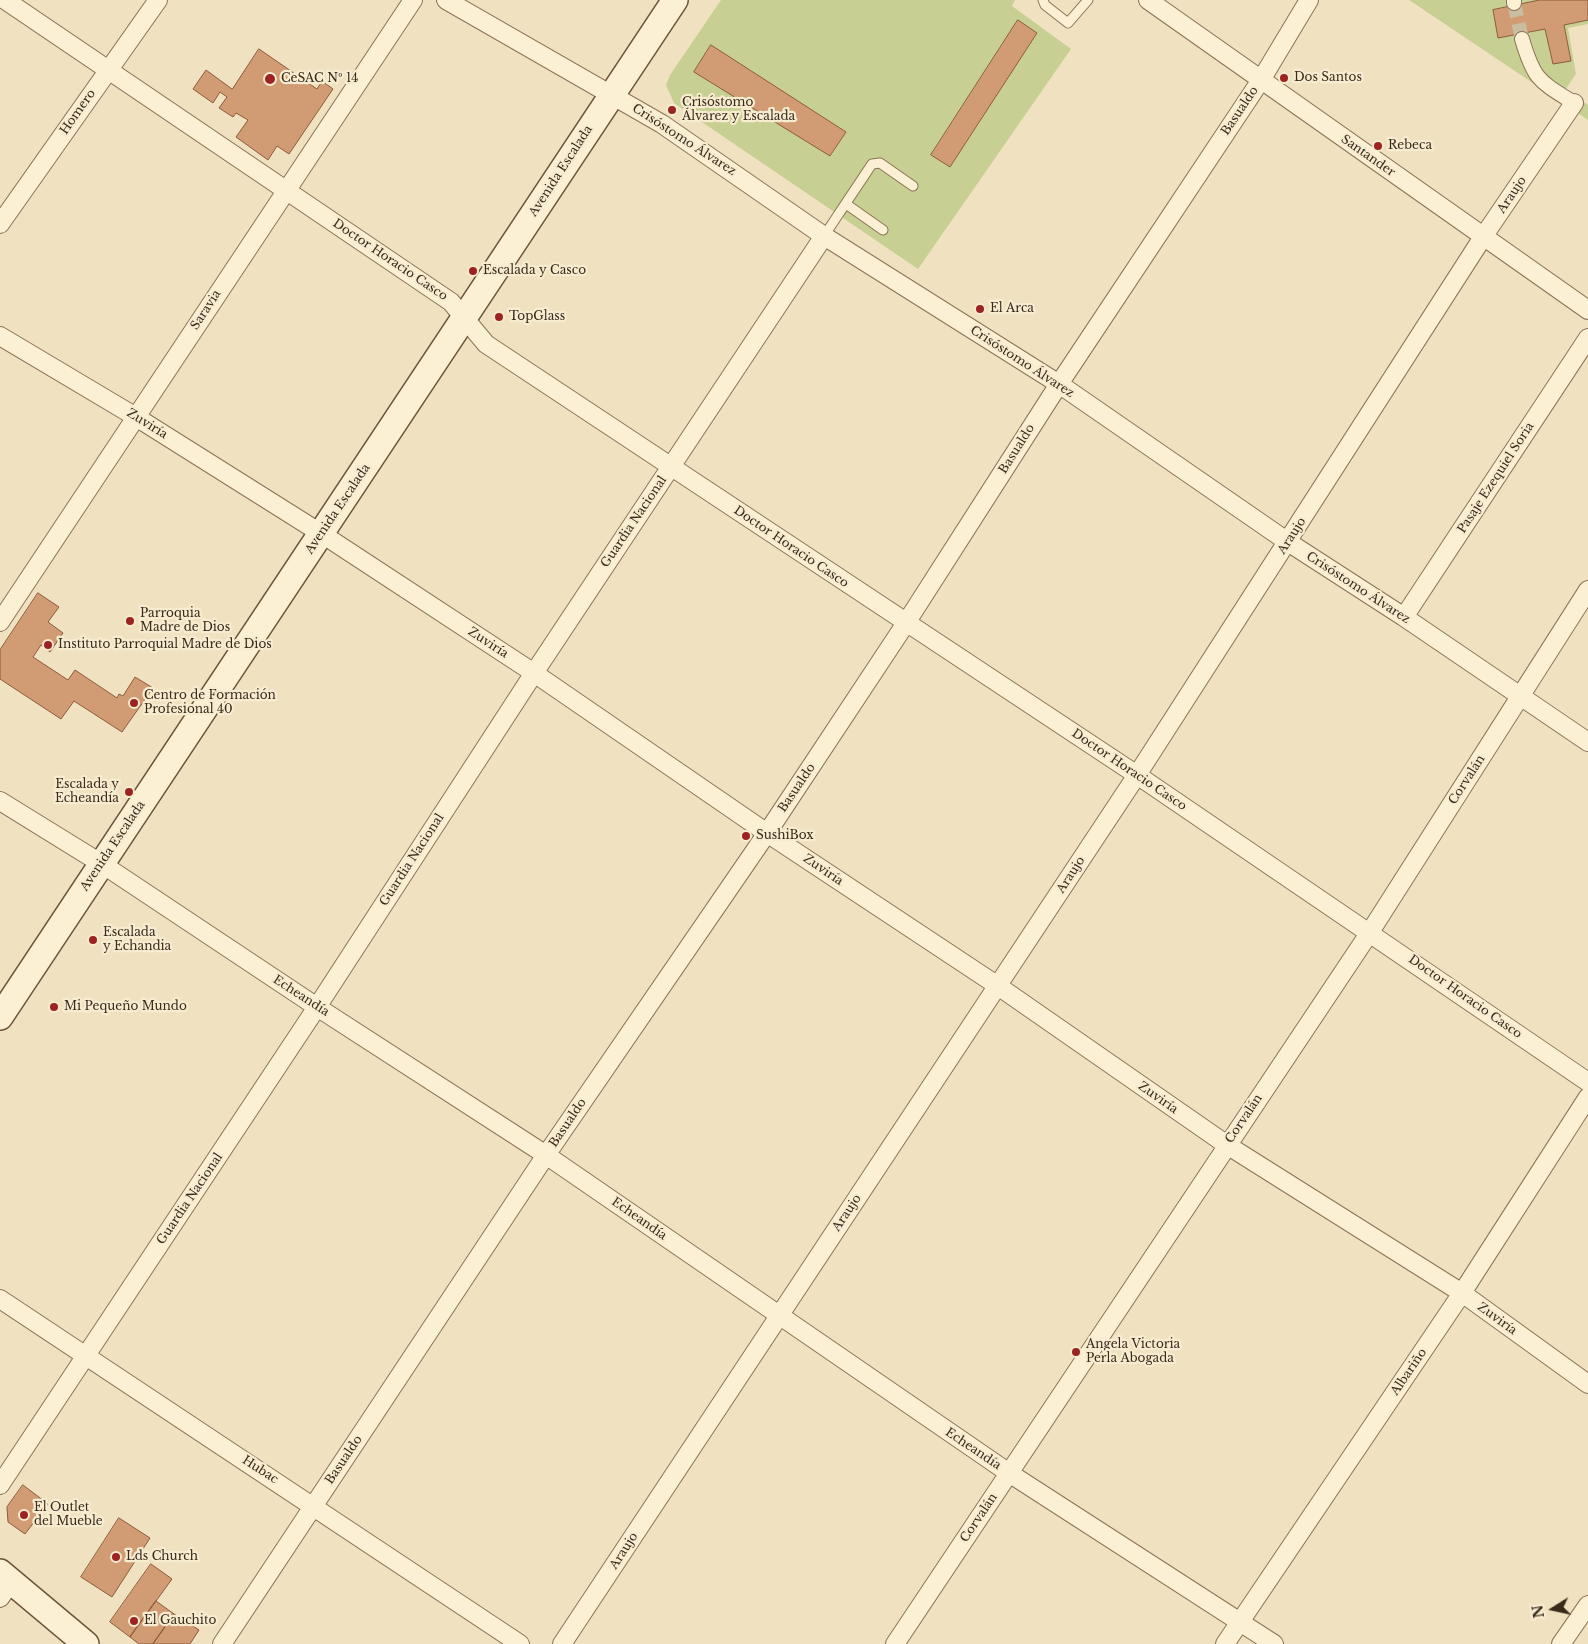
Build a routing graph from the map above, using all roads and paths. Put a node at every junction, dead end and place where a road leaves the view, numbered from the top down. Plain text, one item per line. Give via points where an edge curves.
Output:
1 (5, 0) edge
2 (158, 0) edge
3 (413, 0) edge
4 (446, 0) edge
5 (675, 0) edge
6 (1043, 0) edge
7 (1088, 0) edge
8 (1148, 0) edge
9 (1309, 0) edge
10 (1522, 39) tunnel mouth
11 (109, 68) junction
12 (1261, 80) junction
13 (612, 93) junction
14 (1574, 103) joint
15 (913, 186) dead end
16 (286, 190) junction
17 (846, 204) junction
18 (0, 224) edge
19 (883, 230) dead end
20 (824, 236) junction
21 (1483, 237) junction
22 (1588, 310) edge
23 (465, 318) junction
24 (0, 336) edge
25 (1588, 338) edge
26 (1058, 384) junction
27 (136, 417) junction
28 (671, 467) junction
29 (322, 534) junction
30 (1288, 542) junction
31 (1588, 590) edge
32 (1404, 618) junction
33 (0, 622) edge
34 (906, 623) junction
35 (534, 673) junction
36 (1520, 697) junction
37 (1588, 742) edge
38 (1137, 775) junction
39 (0, 801) edge
40 (767, 832) junction
41 (102, 864) junction
42 (1370, 932) junction
43 (998, 986) junction
44 (317, 1007) junction
45 (0, 1017) edge
46 (1588, 1082) edge
47 (1588, 1097) edge
48 (1227, 1145) junction
49 (546, 1154) junction
50 (1462, 1293) junction
51 (0, 1298) edge
52 (779, 1315) junction
53 (85, 1356) junction
54 (1588, 1384) edge
55 (1009, 1473) junction
56 (0, 1486) edge
57 (314, 1505) junction
58 (4, 1584) edge
59 (1588, 1605) edge
60 (1241, 1621) junction
61 (86, 1644) edge
62 (222, 1644) edge
63 (520, 1644) edge
64 (562, 1644) edge
65 (895, 1644) edge
66 (1225, 1644) edge
67 (1274, 1644) edge
68 (1562, 1644) edge

1 - 11 street, Doctor Horacio Casco
2 - 11 street, Homero
3 - 16 street, Saravia
4 - 13 street, Crisóstomo Álvarez
5 - 13 main road, Avenida Escalada
6 - 7 lane via 1068,23
8 - 12 street, Santander
9 - 12 street, Basualdo
10 - 14 street via 1530,67 1539,81
11 - 16 street, Doctor Horacio Casco
11 - 18 street, Homero
12 - 21 street, Santander
12 - 26 street, Basualdo
13 - 20 street, Crisóstomo Álvarez
13 - 23 main road, Avenida Escalada
14 - 21 street, Araujo
15 - 17 lane via 876,162
16 - 23 street, Doctor Horacio Casco via 451,302
16 - 27 street, Saravia
17 - 19 lane
17 - 20 lane
20 - 26 street, Crisóstomo Álvarez
20 - 28 street, Guardia Nacional
21 - 22 street, Santander
21 - 30 street, Araujo
23 - 28 street, Doctor Horacio Casco via 486,344
23 - 29 main road, Avenida Escalada
24 - 27 street, Zuviría
25 - 32 street, Pasaje Ezequiel Soria
26 - 30 street, Crisóstomo Álvarez
26 - 34 street, Basualdo
27 - 29 street, Zuviría
27 - 33 street, Saravia
28 - 34 street, Doctor Horacio Casco
28 - 35 street, Guardia Nacional
29 - 35 street, Zuviría
29 - 41 main road, Avenida Escalada
30 - 32 street, Crisóstomo Álvarez
30 - 38 street, Araujo
31 - 36 street, Corvalán
32 - 36 street, Crisóstomo Álvarez
34 - 38 street, Doctor Horacio Casco
34 - 40 street, Basualdo
35 - 40 street, Zuviría
35 - 44 street, Guardia Nacional
36 - 37 street, Crisóstomo Álvarez
36 - 42 street, Corvalán
38 - 42 street, Doctor Horacio Casco
38 - 43 street, Araujo
39 - 41 street, Echeandía
40 - 43 street, Zuviría
40 - 49 street, Basualdo
41 - 44 street, Echeandía
41 - 45 main road, Avenida Escalada
42 - 46 street, Doctor Horacio Casco
42 - 48 street, Corvalán
43 - 48 street, Zuviría
43 - 52 street, Araujo
44 - 49 street, Echeandía
44 - 53 street, Guardia Nacional
47 - 50 street, Albariño
48 - 50 street, Zuviría
48 - 55 street, Corvalán
49 - 52 street, Echeandía
49 - 57 street, Basualdo
50 - 54 street, Zuviría
50 - 60 street, Albariño
51 - 53 street, Hubac
52 - 55 street, Echeandía
52 - 64 street, Araujo
53 - 56 street, Guardia Nacional
53 - 57 street, Hubac
55 - 60 street, Echeandía
55 - 65 street, Corvalán
57 - 62 street, Basualdo
57 - 63 street, Hubac
58 - 61 main road
59 - 68 street
60 - 66 street, Albariño
60 - 67 street, Echeandía

